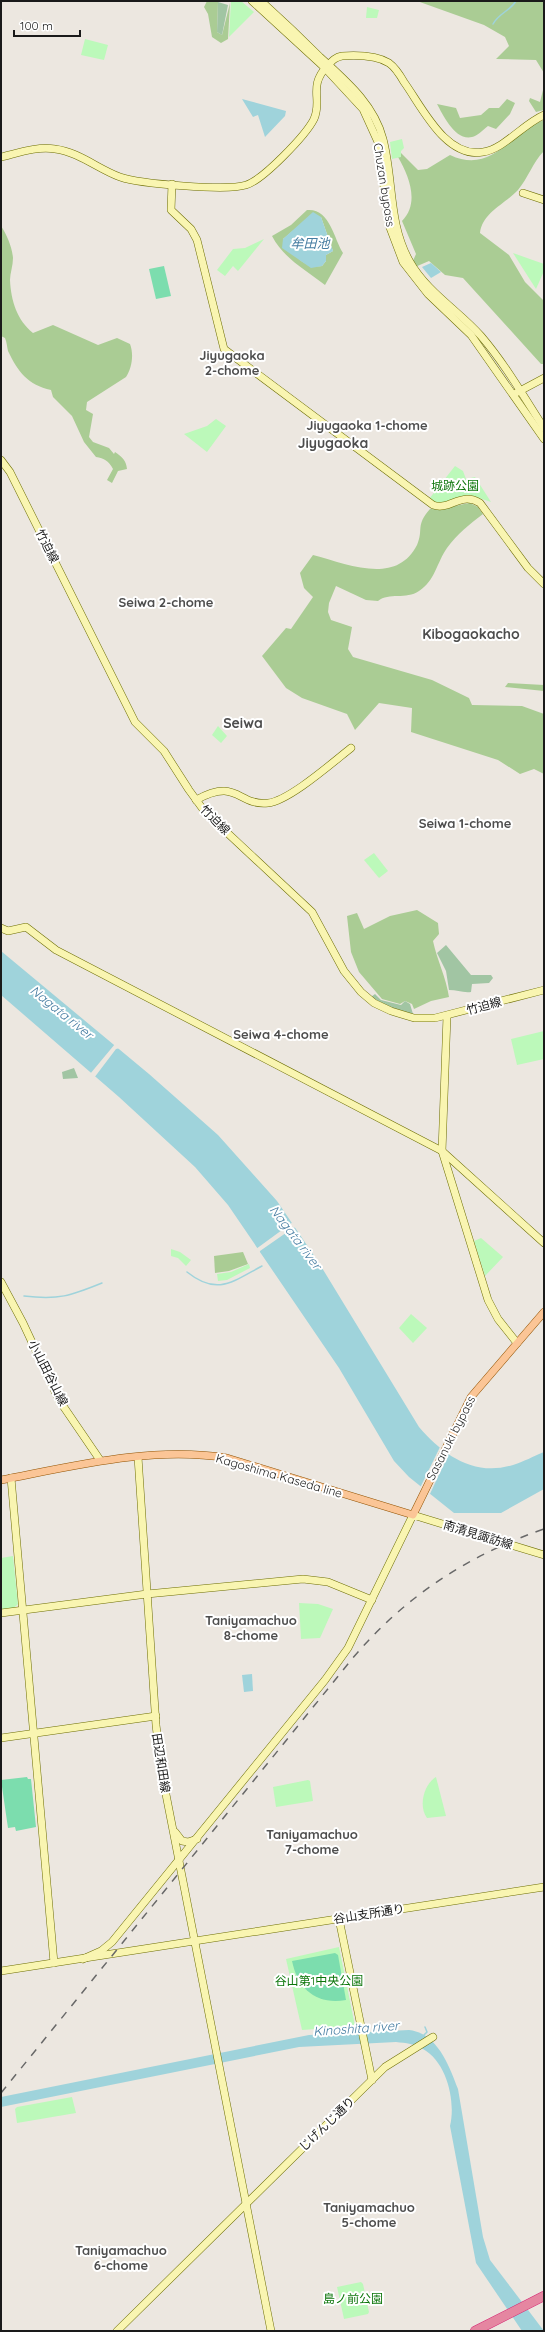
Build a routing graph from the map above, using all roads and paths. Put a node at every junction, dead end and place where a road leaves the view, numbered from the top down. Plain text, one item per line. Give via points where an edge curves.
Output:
1 (252, 1) edge
2 (261, 1) edge
3 (327, 66) junction
4 (544, 115) edge
5 (1, 156) edge
6 (172, 184) junction
7 (523, 193) dead end
8 (544, 200) edge
9 (544, 378) edge
10 (517, 392) junction
11 (544, 428) edge
12 (544, 439) edge
13 (1, 460) edge
14 (544, 584) edge
15 (351, 748) dead end
16 (196, 800) junction
17 (1, 928) edge
18 (544, 990) edge
19 (447, 1016) junction
20 (442, 1151) junction
21 (544, 1243) edge
22 (1, 1282) edge
23 (544, 1312) edge
24 (517, 1343) junction
25 (138, 1457) junction
26 (100, 1460) junction
27 (11, 1478) junction
28 (1, 1480) edge
29 (413, 1515) junction
30 (544, 1555) edge
31 (147, 1594) junction
32 (372, 1600) junction
33 (23, 1610) junction
34 (1, 1614) edge
35 (156, 1716) junction
36 (34, 1733) junction
37 (1, 1738) edge
38 (173, 1827) junction
39 (197, 1838) junction
40 (179, 1861) junction
41 (544, 1887) edge
42 (338, 1919) junction
43 (194, 1941) junction
44 (112, 1942) junction
45 (110, 1955) junction
46 (83, 1959) junction
47 (54, 1963) junction
48 (1, 1971) edge
49 (433, 2037) dead end
50 (372, 2080) junction
51 (246, 2203) junction
52 (544, 2296) edge
53 (117, 2331) edge
54 (271, 2331) edge
55 (475, 2331) edge

1 - 3 street, Chuzan bypass
2 - 3 street, Chuzan bypass
3 - 4 street via 336,57 342,56 369,57 388,62 447,141 466,152 483,152 495,148
3 - 6 street via 316,84 313,120 266,174 239,187
3 - 10 street, Chuzan bypass via 365,101 379,128 387,156 395,226 409,262 422,279 480,335
5 - 6 street via 53,148 74,153 122,178
6 - 14 street via 171,210 191,229 197,240 224,349 433,505 441,506 461,498 480,503 528,568
7 - 8 street
9 - 10 street
10 - 11 street, Chuzan bypass
10 - 12 street, Chuzan bypass
13 - 16 street, 竹迫線 via 10,472 131,715 140,728 164,751
15 - 16 street via 276,802 259,803 225,791
16 - 19 street, 竹迫線 via 219,826 312,912 344,971 368,999 381,1007 414,1018
17 - 20 street via 8,931 26,927 56,950
18 - 19 street, 竹迫線
19 - 20 street
20 - 21 street
20 - 24 street via 488,1300 498,1319
22 - 26 street, 小山田谷山線 via 59,1400
23 - 24 main road, Sasanuki bypass
24 - 29 main road, Sasanuki bypass via 471,1397
25 - 26 main road, Kagoshima Kaseda line
25 - 29 main road, Kagoshima Kaseda line via 227,1458
25 - 31 street, 田辺和田線
26 - 27 main road, Kagoshima Kaseda line
27 - 28 main road, Kagoshima Kaseda line
27 - 33 street
29 - 30 street, 南清見諏訪線
29 - 32 street
31 - 32 street via 308,1579 333,1584
31 - 33 street
31 - 35 street, 田辺和田線
32 - 39 street via 348,1648 330,1674
33 - 34 street
33 - 36 street
35 - 36 street
35 - 38 street, 田辺和田線 via 162,1774
36 - 37 street
36 - 47 street
38 - 39 street via 182,1841 188,1842
38 - 40 street, 田辺和田線
39 - 40 street
40 - 43 street, 田辺和田線
40 - 44 street
41 - 42 street, 谷山支所通り
42 - 43 street, 谷山支所通り
42 - 50 street
43 - 45 street, 谷山支所通り
43 - 51 street, 田辺和田線
44 - 45 street
44 - 46 street
45 - 46 street, 谷山支所通り
46 - 47 street, 谷山支所通り
47 - 48 street, 谷山支所通り
49 - 50 street, じげんじ通り via 385,2067
50 - 51 street, じげんじ通り
51 - 53 street, じげんじ通り
51 - 54 street
52 - 55 highway

